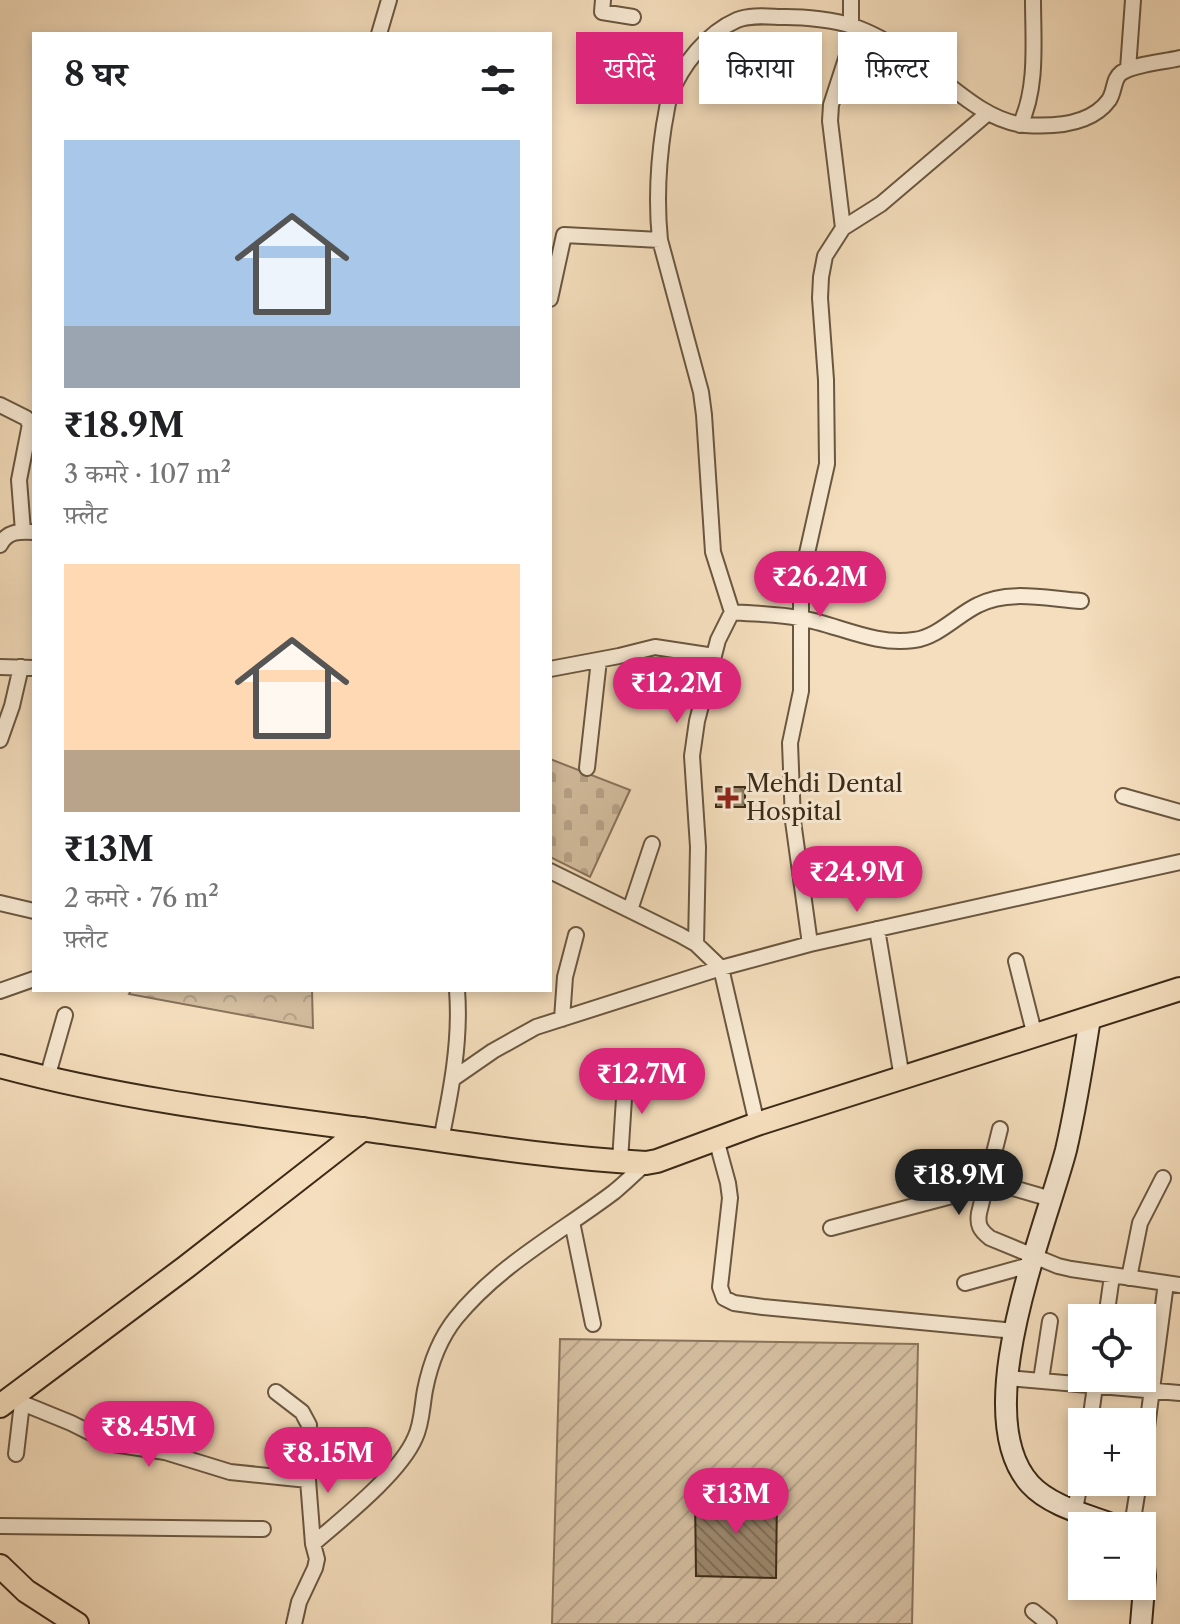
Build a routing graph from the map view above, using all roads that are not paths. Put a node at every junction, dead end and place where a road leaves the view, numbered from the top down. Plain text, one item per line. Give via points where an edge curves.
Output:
1 (389, 0) edge
2 (603, 0) edge
3 (851, 0) edge
4 (1033, 0) edge
5 (1133, 0) edge
6 (633, 17) dead end
7 (854, 26) junction
8 (380, 32) edge
9 (1180, 58) edge
10 (1128, 69) junction
11 (988, 113) junction
12 (1020, 125) junction
13 (843, 228) junction
14 (557, 234) edge
15 (660, 240) junction
16 (552, 280) edge
17 (0, 405) edge
18 (28, 532) edge
19 (0, 545) edge
20 (1081, 601) dead end
21 (732, 612) junction
22 (801, 618) junction
23 (714, 656) junction
24 (599, 660) junction
25 (0, 667) edge
26 (28, 667) edge
27 (552, 669) edge
28 (0, 740) edge
29 (587, 768) dead end
30 (1123, 796) dead end
31 (1180, 812) edge
32 (652, 844) dead end
33 (1180, 862) edge
34 (552, 872) edge
35 (0, 903) edge
36 (630, 910) junction
37 (32, 911) edge
38 (877, 929) junction
39 (576, 935) dead end
40 (696, 944) junction
41 (810, 944) junction
42 (1016, 961) dead end
43 (721, 968) junction
44 (32, 980) edge
45 (1180, 989) edge
46 (0, 991) edge
47 (457, 992) edge
48 (65, 1015) dead end
49 (1090, 1018) junction
50 (562, 1019) junction
51 (1035, 1036) junction
52 (0, 1066) edge
53 (626, 1067) dead end
54 (47, 1078) junction
55 (454, 1078) junction
56 (902, 1078) junction
57 (757, 1124) junction
58 (363, 1129) junction
59 (1000, 1129) dead end
60 (716, 1139) junction
61 (441, 1140) junction
62 (620, 1161) junction
63 (646, 1163) junction
64 (1163, 1178) dead end
65 (986, 1187) junction
66 (1051, 1199) junction
67 (572, 1222) junction
68 (831, 1228) dead end
69 (1032, 1260) junction
70 (1112, 1276) junction
71 (1129, 1278) junction
72 (965, 1283) dead end
73 (1173, 1284) edge
74 (1108, 1304) edge
75 (1050, 1321) dead end
76 (593, 1324) dead end
77 (1015, 1331) junction
78 (1156, 1370) edge
79 (1008, 1378) junction
80 (1041, 1380) junction
81 (1068, 1380) edge
82 (1156, 1390) edge
83 (276, 1392) dead end
84 (1180, 1393) edge
85 (11, 1402) edge
86 (16, 1454) dead end
87 (308, 1480) junction
88 (1078, 1496) edge
89 (1075, 1510) junction
90 (1080, 1512) edge
91 (0, 1526) edge
92 (263, 1529) dead end
93 (313, 1544) junction
94 (0, 1566) edge
95 (1143, 1600) edge
96 (1033, 1611) dead end
97 (77, 1624) edge
98 (294, 1624) edge
99 (1049, 1624) edge
100 (1141, 1624) edge

1 - 8 street
2 - 6 street via 602,12
3 - 7 street
4 - 12 street via 1031,83
5 - 10 street
7 - 11 street via 902,50
7 - 13 street via 830,121
7 - 15 street via 799,17 740,18 699,48 669,97 656,195
9 - 10 street
10 - 12 street via 1116,77 1111,97 1094,113 1070,123
11 - 12 street
11 - 13 street via 881,204
13 - 22 street via 825,256 821,277 827,464 801,580
14 - 15 street
14 - 16 street
15 - 21 street via 701,392 713,552
17 - 18 street via 30,424 19,480
18 - 19 street via 9,535
20 - 22 street via 1003,597 980,604 924,638 906,641 870,638
21 - 22 street
21 - 23 street
22 - 41 street via 801,691 790,743 793,821
23 - 24 street via 655,647
23 - 40 street via 692,756 698,847
24 - 27 street
24 - 29 street
25 - 26 street
26 - 28 street
30 - 31 street
32 - 36 street
33 - 38 street
34 - 36 street
35 - 37 street
36 - 40 street
38 - 41 street
38 - 56 street
39 - 50 street
40 - 43 street
41 - 43 street
42 - 51 street
43 - 50 street
43 - 57 street
44 - 46 street
45 - 49 main road
47 - 55 street
48 - 54 street
49 - 51 main road
49 - 66 street via 1079,1091
50 - 55 street via 516,1037
51 - 56 main road
52 - 54 main road
53 - 62 street
54 - 58 main road via 137,1097
55 - 61 street
56 - 57 main road
57 - 60 main road
58 - 61 main road
58 - 85 main road
59 - 65 street
60 - 63 main road
60 - 77 street via 730,1198 720,1287 724,1298 763,1307
61 - 62 main road
62 - 63 main road
63 - 67 street
64 - 71 street via 1140,1223
65 - 66 street
65 - 68 street
65 - 69 street via 981,1231
66 - 69 street
67 - 76 street
67 - 93 street via 493,1281 457,1317 436,1355 410,1446 384,1479
69 - 70 street
69 - 72 street
69 - 77 street
70 - 71 street
70 - 74 street
71 - 73 street
73 - 78 street
75 - 80 street
77 - 79 street
79 - 80 street
79 - 89 street via 1006,1423 1019,1467 1042,1495
80 - 81 street
82 - 84 street
83 - 87 street via 307,1418
85 - 86 street
85 - 87 street via 113,1444 165,1452 230,1472
87 - 93 street
88 - 89 street
89 - 90 street
91 - 92 street
93 - 98 street via 315,1568
94 - 97 main road via 26,1591
95 - 100 street
96 - 99 street

